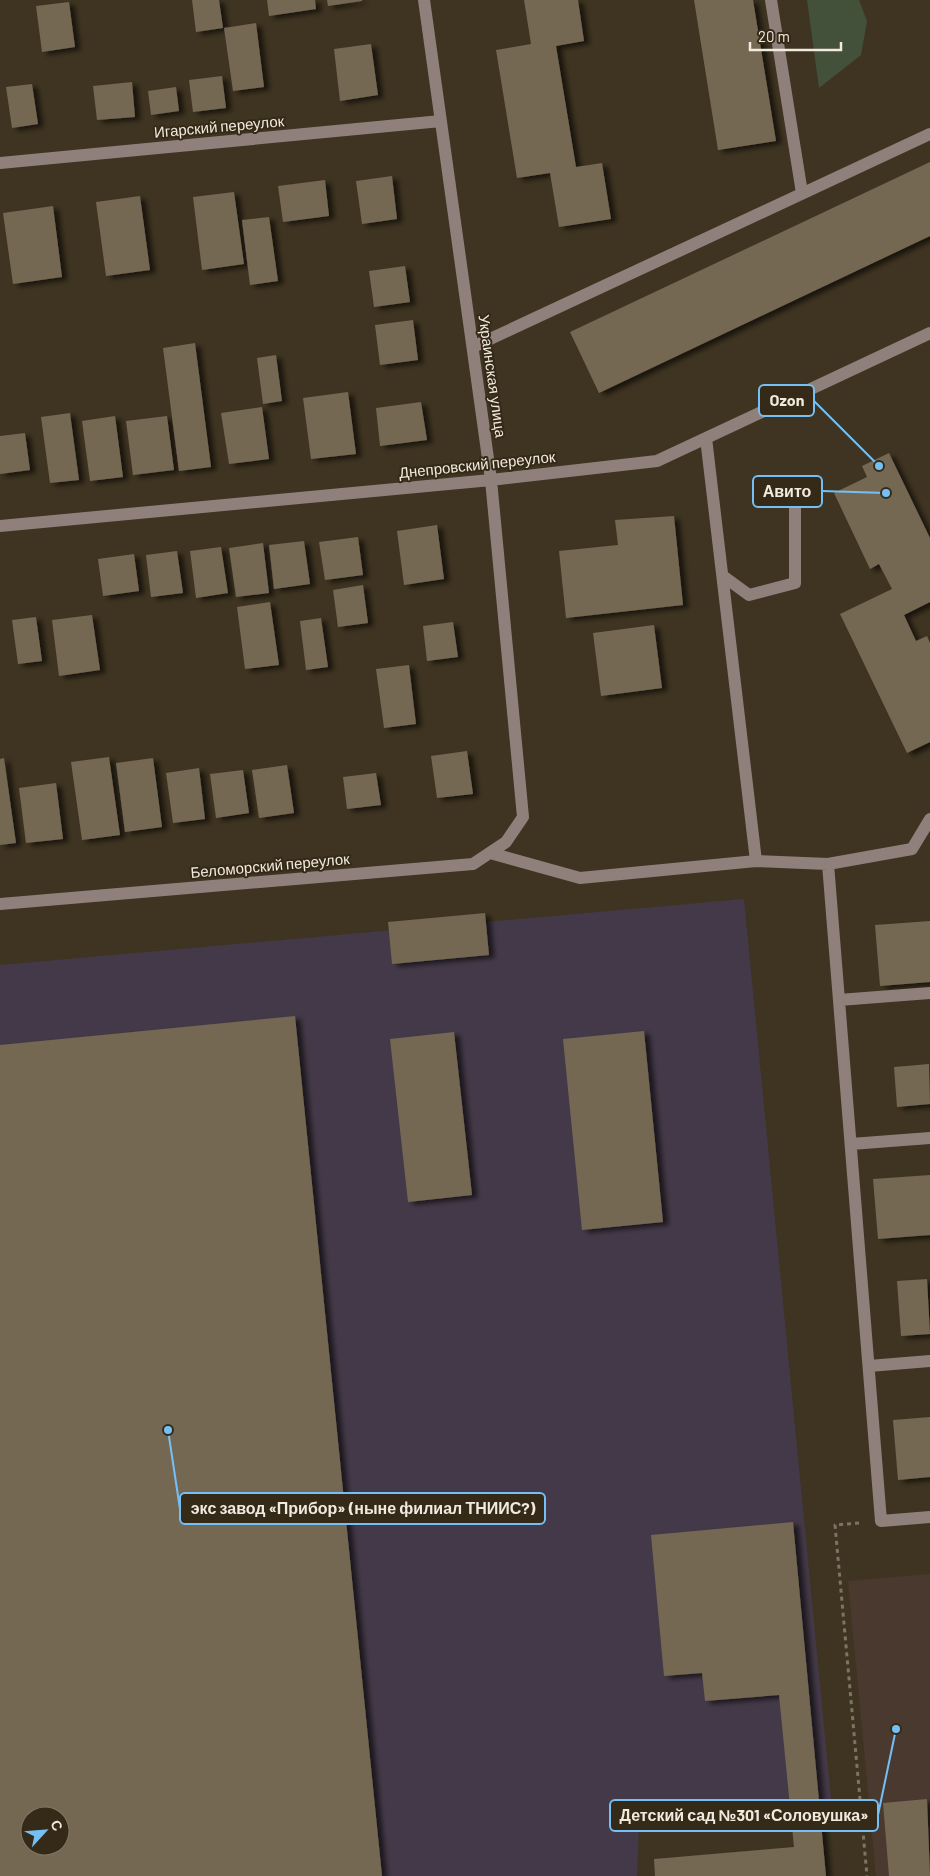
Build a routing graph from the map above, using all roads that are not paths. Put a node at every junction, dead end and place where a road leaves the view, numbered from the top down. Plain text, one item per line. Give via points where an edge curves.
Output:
1 (424, 0) edge
2 (771, 0) edge
3 (441, 121) junction
4 (930, 134) edge
5 (0, 163) edge
6 (802, 192) junction
7 (930, 333) edge
8 (473, 347) junction
9 (706, 438) junction
10 (491, 480) junction
11 (795, 505) dead end
12 (0, 526) edge
13 (723, 576) junction
14 (523, 817) joint
15 (930, 819) edge
16 (490, 853) junction
17 (756, 861) junction
18 (828, 864) junction
19 (0, 904) edge
20 (930, 993) edge
21 (839, 1000) junction
22 (930, 1138) edge
23 (851, 1144) junction
24 (930, 1361) edge
25 (869, 1366) junction
26 (930, 1517) edge

1 - 3 street, Украинская улица
2 - 6 street
3 - 5 street, Игарский переулок
3 - 8 street, Украинская улица
4 - 6 street
6 - 8 street
7 - 9 street, Днепровский переулок
8 - 10 street, Украинская улица
9 - 10 street, Днепровский переулок via 657,460
9 - 13 street
10 - 12 street, Днепровский переулок
10 - 14 street, Украинская улица
11 - 13 street via 796,583 749,596
13 - 17 street
14 - 16 street, Беломорский переулок via 506,842
15 - 18 street via 912,849
16 - 17 street via 580,878
16 - 19 street, Беломорский переулок via 473,864
17 - 18 street
18 - 21 street
20 - 21 street
21 - 23 street
22 - 23 street
23 - 25 street
24 - 25 street
25 - 26 street via 882,1521

